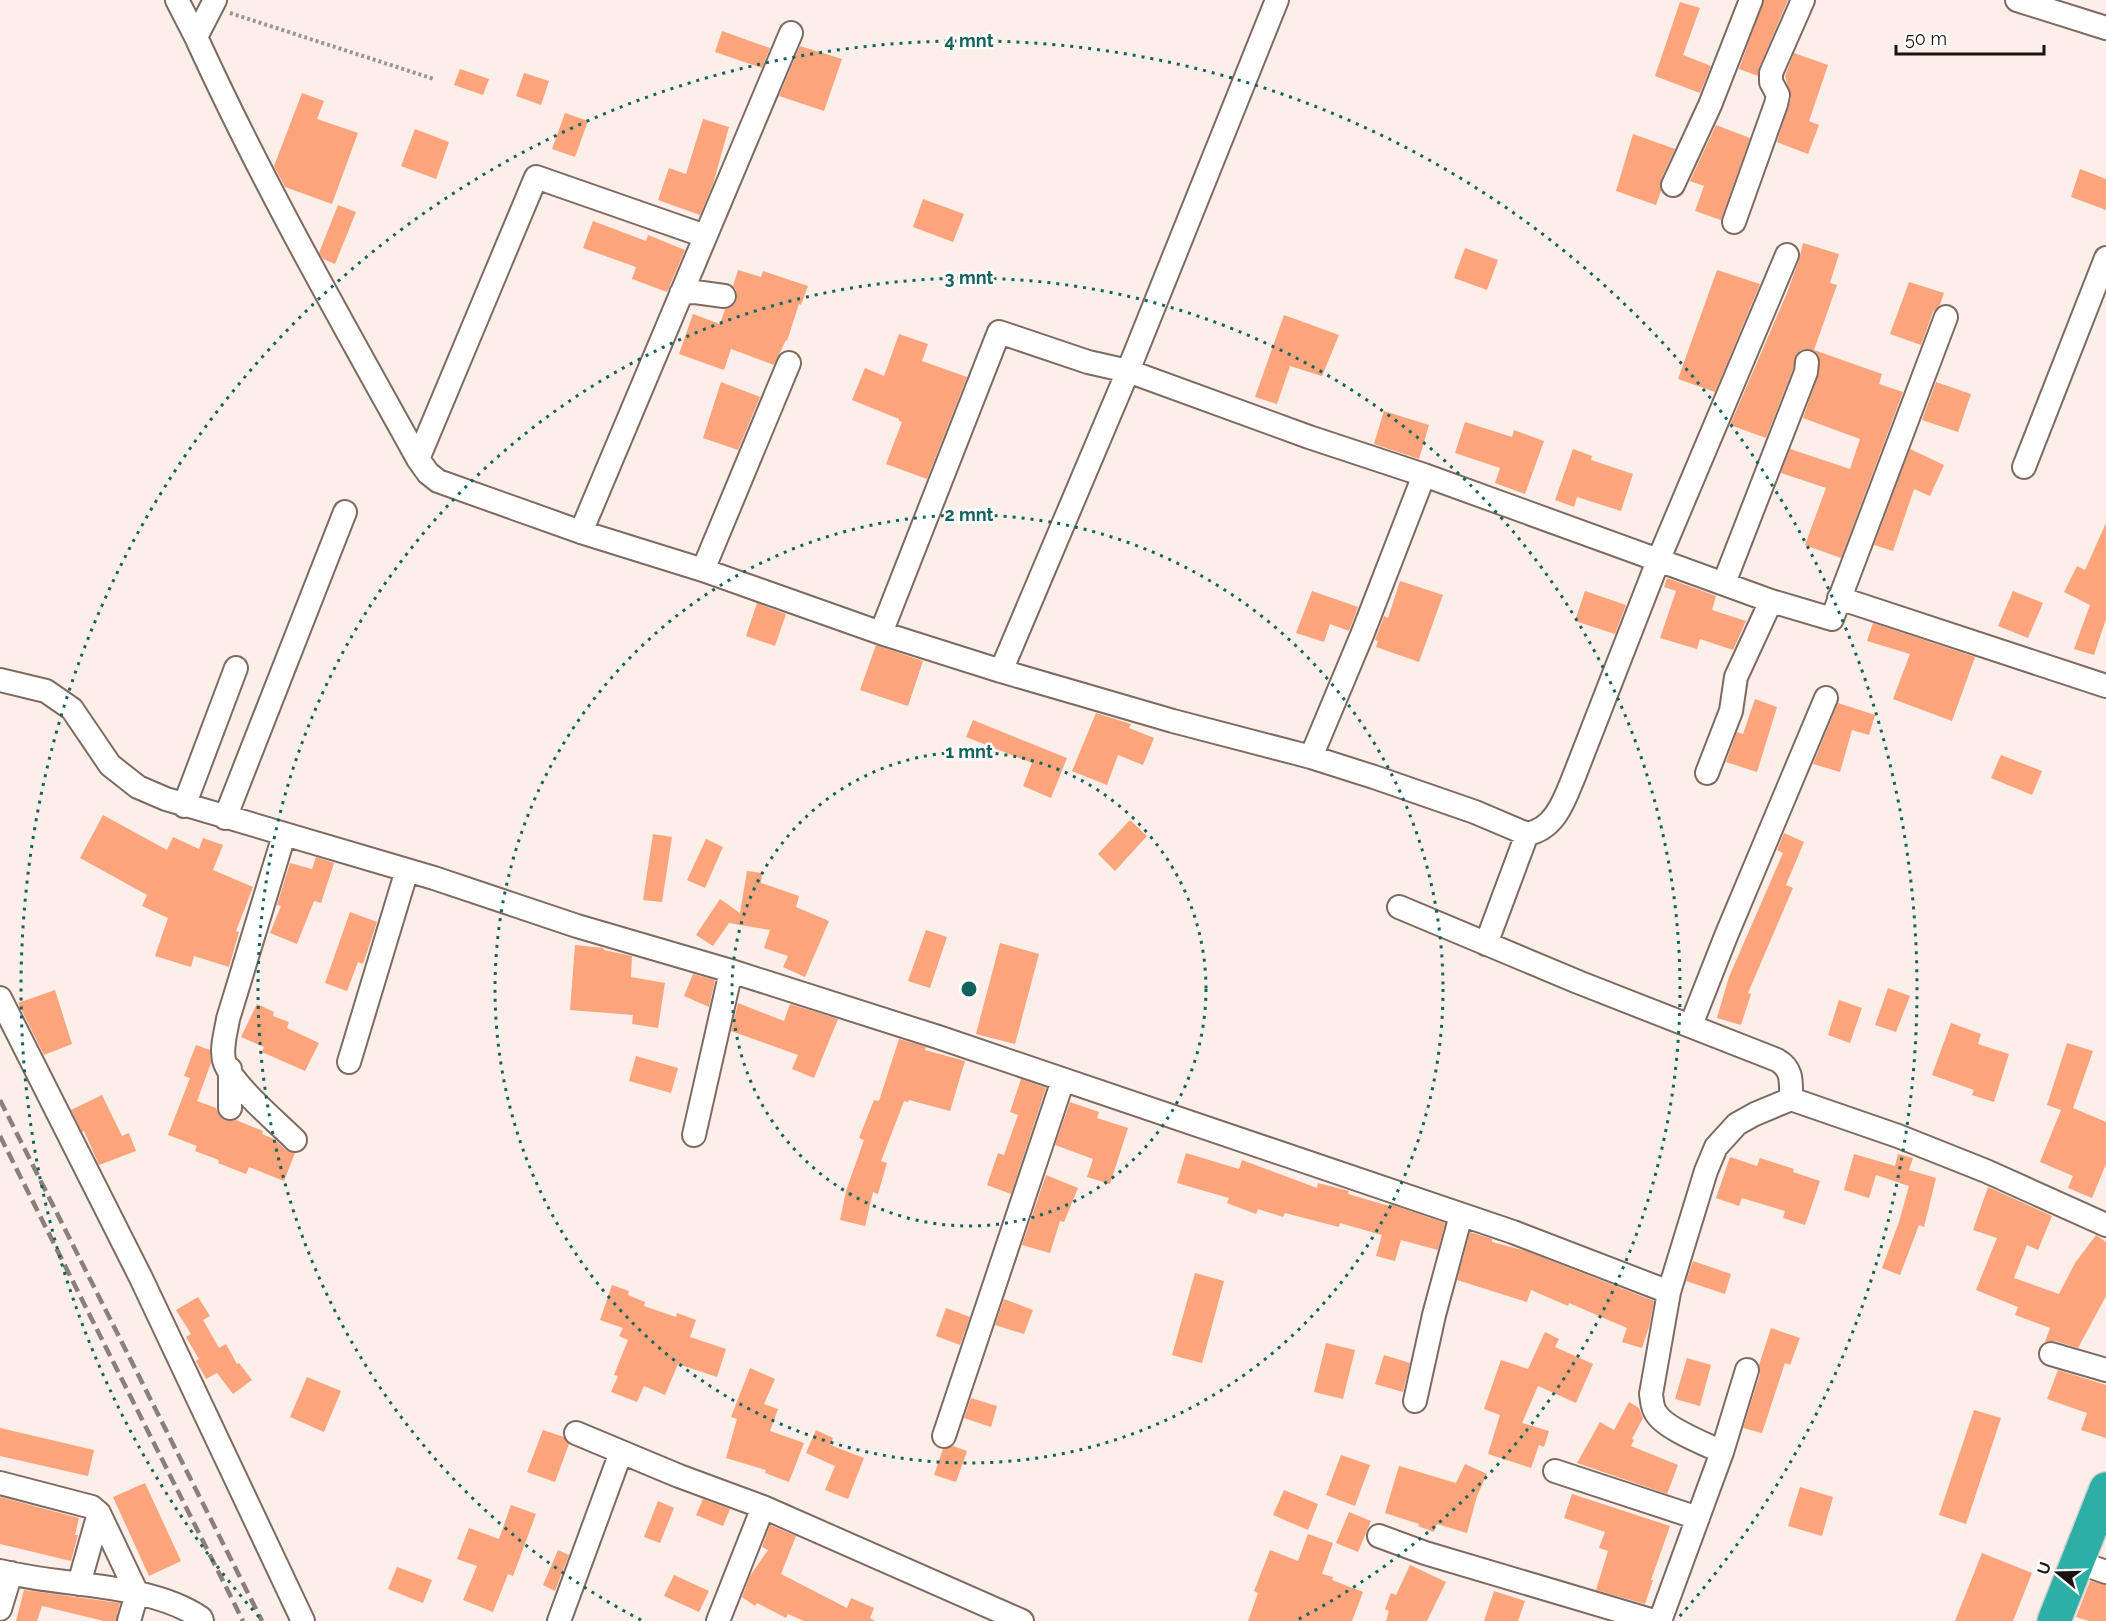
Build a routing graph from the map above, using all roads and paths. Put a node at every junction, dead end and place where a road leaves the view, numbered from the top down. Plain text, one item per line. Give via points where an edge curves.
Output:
1 (177, 0) edge
2 (1277, 0) edge
3 (1751, 0) edge
4 (1803, 0) edge
5 (2017, 0) edge
6 (214, 4) edge
7 (2106, 28) edge
8 (791, 33) dead end
9 (196, 37) junction
10 (434, 79) dead end
11 (1673, 185) dead end
12 (1734, 222) dead end
13 (705, 236) junction
14 (1787, 255) dead end
15 (2106, 258) edge
16 (681, 292) junction
17 (724, 296) dead end
18 (1946, 317) dead end
19 (1807, 362) dead end
20 (789, 363) dead end
21 (1128, 371) junction
22 (418, 459) junction
23 (2024, 467) dead end
24 (1424, 475) junction
25 (345, 512) dead end
26 (581, 532) junction
27 (1658, 561) junction
28 (703, 570) junction
29 (1724, 583) junction
30 (1839, 598) junction
31 (1771, 601) junction
32 (881, 633) junction
33 (236, 668) dead end
34 (1001, 671) junction
35 (0, 680) edge
36 (2106, 686) edge
37 (1826, 698) dead end
38 (1311, 757) junction
39 (1707, 773) dead end
40 (184, 806) junction
41 (225, 818) junction
42 (284, 834) junction
43 (1527, 834) junction
44 (407, 870) junction
45 (1399, 907) dead end
46 (1486, 944) junction
47 (732, 971) junction
48 (0, 999) edge
49 (1691, 1025) junction
50 (349, 1062) dead end
51 (1063, 1080) junction
52 (1791, 1099) junction
53 (231, 1108) dead end
54 (694, 1136) dead end
55 (295, 1140) dead end
56 (1461, 1215) junction
57 (2106, 1225) edge
58 (1669, 1292) junction
59 (2051, 1354) dead end
60 (1747, 1370) dead end
61 (2106, 1370) edge
62 (1414, 1401) dead end
63 (576, 1433) dead end
64 (944, 1436) dead end
65 (621, 1452) junction
66 (1722, 1452) junction
67 (1555, 1471) dead end
68 (0, 1483) edge
69 (2106, 1489) edge
70 (763, 1507) junction
71 (99, 1513) junction
72 (1698, 1518) junction
73 (2098, 1532) edge
74 (1379, 1536) dead end
75 (2092, 1567) edge
76 (5, 1572) edge
77 (79, 1584) junction
78 (136, 1593) junction
79 (0, 1609) edge
80 (129, 1621) edge
81 (202, 1621) edge
82 (303, 1621) edge
83 (559, 1621) edge
84 (718, 1621) edge
85 (1022, 1621) edge
86 (1654, 1621) edge
87 (1660, 1621) edge
88 (2054, 1621) edge

1 - 9 street
2 - 21 street
3 - 11 street via 1710,105
4 - 12 street via 1771,73 1778,95 1776,104
5 - 7 street
6 - 9 street
6 - 10 path
8 - 13 street
9 - 22 street via 268,187
13 - 16 street
13 - 22 street via 536,177
14 - 27 street
15 - 23 street
16 - 17 street
16 - 26 street
18 - 30 street
19 - 29 street
20 - 28 street
21 - 24 street
21 - 32 street via 999,332
21 - 34 street
22 - 26 street via 438,481
24 - 27 street
24 - 38 street
25 - 41 street
26 - 28 street
27 - 29 street
27 - 43 street via 1561,806 1547,825
28 - 32 street
29 - 31 street
30 - 31 street via 1832,619
30 - 36 street
31 - 39 street via 1736,677 1731,711
32 - 34 street
33 - 40 street
34 - 38 street
35 - 40 street via 46,691 72,709 110,765 138,787
37 - 49 street
38 - 43 street via 1453,804
40 - 41 street
41 - 42 street
42 - 44 street
42 - 53 street via 236,1002 230,1046
42 - 55 street via 228,1019 224,1060 232,1077
43 - 46 street
44 - 47 street via 577,926
44 - 50 street
45 - 46 street
46 - 49 street
47 - 51 street
47 - 54 street
48 - 82 street via 141,1278
49 - 52 street via 1785,1064 1791,1079
51 - 56 street
51 - 64 street
52 - 57 street via 1986,1171
52 - 58 street via 1737,1124 1716,1148
56 - 58 street
56 - 62 street
58 - 66 street via 1651,1394 1654,1410 1672,1427
59 - 61 street
60 - 66 street
63 - 65 street
65 - 70 street
65 - 83 street
66 - 72 street
67 - 72 street
68 - 71 street via 86,1504
69 - 73 highway
70 - 84 street
70 - 85 street
71 - 77 street
71 - 78 street
72 - 87 street
73 - 75 highway
74 - 86 street
75 - 88 highway
76 - 77 street
76 - 79 street
77 - 78 street
78 - 80 street
78 - 81 street via 180,1605

